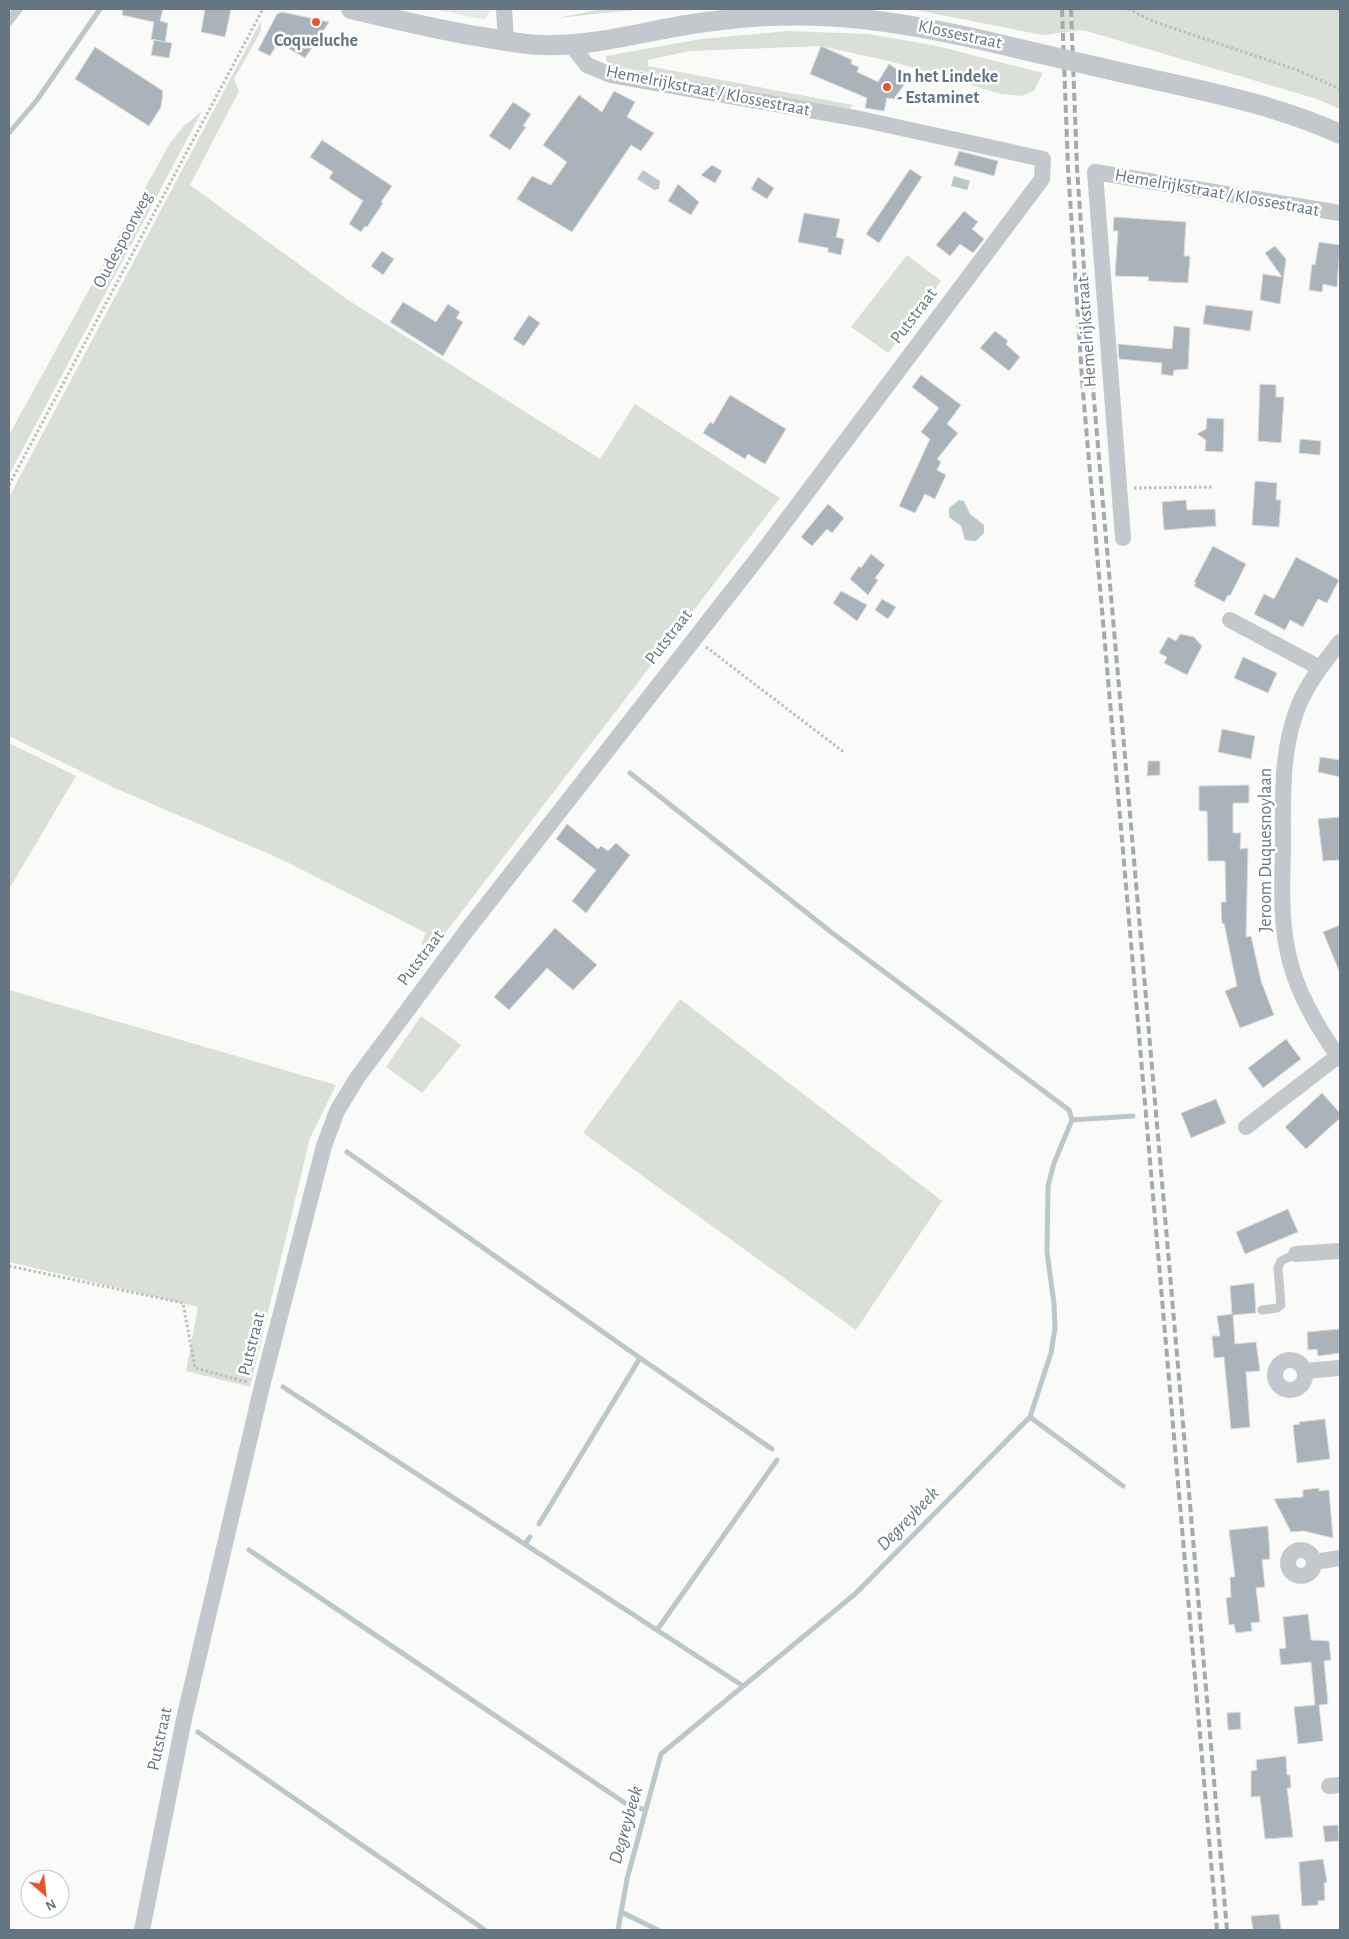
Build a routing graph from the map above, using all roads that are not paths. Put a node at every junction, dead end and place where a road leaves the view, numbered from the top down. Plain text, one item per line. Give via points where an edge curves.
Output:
1 (18, 9) edge
2 (351, 9) edge
3 (504, 9) edge
4 (9, 21) edge
5 (506, 41) junction
6 (571, 45) junction
7 (1340, 134) edge
8 (1043, 159) joint
9 (1094, 172) joint
10 (1340, 213) edge
11 (1123, 538) dead end
12 (1230, 620) dead end
13 (1340, 642) edge
14 (1320, 668) junction
15 (1339, 1057) edge
16 (1246, 1126) dead end
17 (1340, 1251) edge
18 (1296, 1254) joint
19 (1262, 1310) dead end
20 (1340, 1368) edge
21 (1304, 1371) dead end
22 (1340, 1558) edge
23 (1314, 1562) dead end
24 (142, 1930) edge

1 - 4 lane
2 - 5 street
3 - 5 street
5 - 6 street
6 - 7 street, Klossestraat, bridge via 706,22 793,15 890,20 1260,106
6 - 8 street, Hemelrijkstraat / Klossestraat via 587,65 611,76 860,119
8 - 24 street, Putstraat via 1042,179 769,542 468,930 337,1111 324,1146 262,1386 184,1719
9 - 10 street, Hemelrijkstraat / Klossestraat
9 - 11 street, Hemelrijkstraat
12 - 14 street
13 - 14 street, Jeroom Duquesnoylaan
14 - 15 street, Jeroom Duquesnoylaan via 1300,704 1290,735 1283,782 1283,921 1291,966 1310,1011
15 - 16 street, Jeroom Duquesnoylaan
17 - 18 street
18 - 19 lane via 1282,1261 1278,1268 1281,1305
20 - 21 street
22 - 23 street

